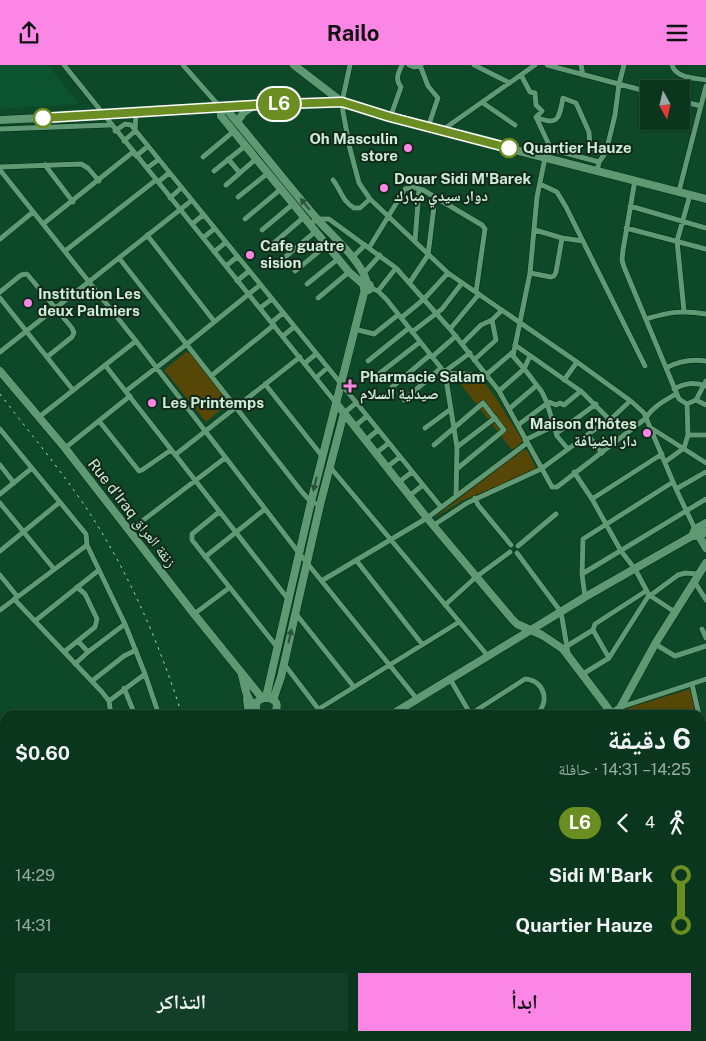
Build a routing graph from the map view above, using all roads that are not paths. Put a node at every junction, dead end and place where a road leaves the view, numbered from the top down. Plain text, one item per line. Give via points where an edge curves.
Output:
1 (64, 65) edge
2 (183, 65) edge
3 (294, 65) edge
4 (350, 65) edge
5 (402, 65) edge
6 (409, 65) edge
7 (421, 65) edge
8 (474, 65) edge
9 (535, 65) edge
10 (547, 65) edge
11 (581, 65) edge
12 (624, 65) edge
13 (672, 65) edge
14 (521, 75) junction
15 (583, 75) junction
16 (706, 80) edge
17 (510, 83) junction
18 (619, 84) junction
19 (706, 86) edge
20 (640, 90) edge
21 (705, 94) edge
22 (342, 102) junction
23 (483, 103) junction
24 (690, 103) edge
25 (256, 105) junction
26 (701, 106) junction
27 (220, 107) junction
28 (136, 113) junction
29 (103, 115) junction
30 (390, 117) junction
31 (536, 117) junction
32 (0, 120) edge
33 (237, 122) junction
34 (110, 125) junction
35 (515, 125) dead end
36 (428, 127) junction
37 (0, 129) edge
38 (116, 131) junction
39 (135, 131) junction
40 (234, 131) junction
41 (441, 131) junction
42 (124, 141) junction
43 (245, 145) junction
44 (147, 147) junction
45 (606, 151) junction
46 (135, 154) junction
47 (203, 157) dead end
48 (545, 158) junction
49 (228, 159) junction
50 (256, 159) junction
51 (158, 160) junction
52 (599, 162) junction
53 (45, 165) junction
54 (0, 168) edge
55 (147, 169) junction
56 (214, 171) dead end
57 (597, 171) junction
58 (169, 173) junction
59 (240, 173) junction
60 (268, 173) junction
61 (332, 180) dead end
62 (635, 180) junction
63 (99, 181) junction
64 (157, 181) junction
65 (540, 184) junction
66 (226, 185) dead end
67 (181, 188) junction
68 (281, 189) junction
69 (419, 189) junction
70 (679, 191) junction
71 (690, 195) junction
72 (238, 197) dead end
73 (170, 198) junction
74 (435, 198) junction
75 (370, 199) junction
76 (706, 199) edge
77 (192, 201) junction
78 (73, 202) junction
79 (293, 204) junction
80 (630, 206) junction
81 (180, 210) junction
82 (33, 212) junction
83 (203, 215) junction
84 (304, 217) junction
85 (389, 217) junction
86 (244, 219) dead end
87 (314, 221) junction
88 (683, 221) junction
89 (43, 224) junction
90 (192, 224) junction
91 (626, 228) junction
92 (706, 228) edge
93 (214, 229) junction
94 (262, 230) dead end
95 (535, 230) junction
96 (316, 231) junction
97 (147, 235) junction
98 (203, 238) junction
99 (562, 238) junction
100 (0, 239) edge
101 (415, 241) junction
102 (584, 241) junction
103 (677, 241) junction
104 (225, 243) junction
105 (274, 243) dead end
106 (327, 245) junction
107 (367, 246) junction
108 (706, 249) edge
109 (65, 251) junction
110 (214, 252) junction
111 (380, 255) junction
112 (428, 255) junction
113 (237, 257) junction
114 (284, 257) dead end
115 (119, 258) junction
116 (352, 258) junction
117 (338, 259) junction
118 (226, 266) junction
119 (396, 268) junction
120 (249, 271) junction
121 (296, 271) dead end
122 (349, 272) junction
123 (364, 273) junction
124 (448, 273) junction
125 (530, 273) junction
126 (237, 281) junction
127 (88, 282) junction
128 (410, 282) junction
129 (462, 283) junction
130 (307, 284) dead end
131 (260, 285) junction
132 (369, 287) junction
133 (0, 292) edge
134 (478, 293) junction
135 (249, 294) junction
136 (0, 297) edge
137 (318, 298) dead end
138 (272, 299) junction
139 (424, 299) junction
140 (56, 307) junction
141 (260, 308) junction
142 (502, 310) junction
143 (684, 311) junction
144 (283, 313) junction
145 (436, 313) junction
146 (706, 314) edge
147 (400, 316) junction
148 (646, 319) junction
149 (492, 320) junction
150 (214, 321) junction
151 (273, 323) junction
152 (520, 323) junction
153 (294, 327) junction
154 (354, 329) junction
155 (450, 329) junction
156 (410, 330) junction
157 (26, 331) junction
158 (283, 336) junction
159 (456, 336) junction
160 (136, 341) junction
161 (420, 342) junction
162 (462, 344) junction
163 (187, 345) junction
164 (515, 345) junction
165 (0, 352) edge
166 (513, 352) junction
167 (470, 353) junction
168 (316, 354) junction
169 (431, 356) junction
170 (530, 356) junction
171 (48, 357) junction
172 (300, 357) junction
173 (474, 360) junction
174 (368, 361) dead end
175 (706, 361) edge
176 (305, 363) junction
177 (577, 363) junction
178 (105, 365) junction
179 (156, 367) junction
180 (327, 367) junction
181 (645, 367) dead end
182 (666, 368) junction
183 (524, 369) junction
184 (0, 371) edge
185 (443, 371) junction
186 (380, 373) dead end
187 (486, 375) junction
188 (211, 376) junction
189 (317, 377) junction
190 (564, 380) junction
191 (265, 384) junction
192 (341, 384) junction
193 (706, 384) edge
194 (536, 385) junction
195 (391, 388) dead end
196 (73, 390) junction
197 (126, 391) junction
198 (499, 391) junction
199 (581, 391) junction
200 (675, 392) junction
201 (130, 396) junction
202 (404, 400) dead end
203 (696, 400) junction
204 (630, 401) junction
205 (336, 403) junction
206 (356, 403) junction
207 (547, 403) junction
208 (596, 404) junction
209 (687, 404) junction
210 (706, 405) edge
211 (235, 407) junction
212 (451, 409) junction
213 (509, 409) junction
214 (344, 413) junction
215 (367, 416) junction
216 (39, 417) junction
217 (495, 418) junction
218 (646, 418) junction
219 (609, 419) junction
220 (99, 421) junction
221 (518, 425) junction
222 (354, 426) junction
223 (453, 427) junction
224 (554, 427) junction
225 (650, 427) junction
226 (425, 428) dead end
227 (378, 430) junction
228 (205, 432) junction
229 (1, 433) edge
230 (557, 433) junction
231 (588, 435) junction
232 (688, 435) junction
233 (706, 435) edge
234 (366, 440) junction
235 (526, 441) junction
236 (388, 443) junction
237 (434, 445) dead end
238 (457, 447) junction
239 (64, 448) junction
240 (684, 448) junction
241 (568, 449) junction
242 (173, 453) junction
243 (376, 453) junction
244 (602, 453) junction
245 (662, 455) junction
246 (322, 456) junction
247 (400, 457) junction
248 (225, 458) junction
249 (665, 462) junction
250 (706, 463) edge
251 (0, 465) edge
252 (330, 467) junction
253 (387, 467) junction
254 (32, 468) junction
255 (458, 468) junction
256 (541, 469) junction
257 (706, 471) edge
258 (412, 472) junction
259 (574, 472) junction
260 (196, 481) junction
261 (399, 482) junction
262 (673, 482) junction
263 (14, 483) junction
264 (423, 485) junction
265 (676, 489) junction
266 (0, 494) edge
267 (409, 495) junction
268 (456, 496) junction
269 (475, 498) junction
270 (592, 499) junction
271 (706, 499) edge
272 (311, 502) junction
273 (0, 503) edge
274 (60, 503) junction
275 (320, 505) junction
276 (441, 507) junction
277 (265, 509) junction
278 (686, 511) junction
279 (219, 512) junction
280 (556, 514) dead end
281 (427, 518) junction
282 (706, 523) edge
283 (606, 524) junction
284 (434, 525) junction
285 (24, 531) junction
286 (129, 531) junction
287 (235, 532) junction
288 (698, 533) edge
289 (390, 539) junction
290 (86, 545) junction
291 (511, 545) junction
292 (518, 546) junction
293 (706, 548) edge
294 (0, 551) edge
295 (621, 551) junction
296 (510, 552) junction
297 (299, 553) junction
298 (517, 553) junction
299 (205, 557) junction
300 (356, 560) junction
301 (308, 563) junction
302 (706, 563) edge
303 (54, 569) junction
304 (635, 569) junction
305 (99, 570) junction
306 (582, 574) junction
307 (0, 575) edge
308 (476, 577) junction
309 (696, 578) junction
310 (323, 580) junction
311 (77, 587) junction
312 (229, 588) junction
313 (649, 594) junction
314 (16, 597) junction
315 (585, 597) junction
316 (288, 599) junction
317 (706, 600) edge
318 (445, 605) junction
319 (0, 610) edge
320 (561, 612) junction
321 (675, 612) junction
322 (194, 614) junction
323 (296, 614) junction
324 (35, 621) junction
325 (459, 621) junction
326 (126, 624) junction
327 (702, 629) dead end
328 (531, 630) junction
329 (593, 630) junction
330 (706, 638) edge
331 (78, 641) junction
332 (422, 644) junction
333 (655, 644) junction
334 (567, 645) junction
335 (706, 646) edge
336 (277, 647) junction
337 (136, 650) junction
338 (88, 652) junction
339 (64, 653) junction
340 (488, 656) junction
341 (568, 656) junction
342 (609, 658) junction
343 (75, 664) junction
344 (284, 664) junction
345 (389, 665) junction
346 (241, 673) junction
347 (145, 674) junction
348 (581, 675) junction
349 (450, 679) junction
350 (706, 679) edge
351 (92, 681) junction
352 (692, 684) junction
353 (252, 686) junction
354 (268, 686) junction
355 (354, 687) junction
356 (124, 688) junction
357 (247, 697) junction
358 (267, 699) junction
359 (418, 699) junction
360 (109, 701) junction
361 (620, 708) junction
362 (319, 709) joint
363 (110, 710) edge
364 (133, 710) edge
365 (157, 710) edge
366 (248, 710) edge
367 (256, 710) edge
368 (257, 710) edge
369 (274, 710) edge
370 (399, 710) edge
371 (467, 710) edge
372 (478, 710) edge
373 (540, 710) edge
374 (609, 710) edge
375 (617, 710) edge
376 (698, 710) edge

1 - 29 street
2 - 27 street
3 - 22 street
4 - 22 street
5 - 30 street via 396,79 401,87 400,93
6 - 7 street
7 - 36 street via 428,86 438,98
8 - 17 street
9 - 14 street
10 - 15 street
11 - 15 street
12 - 18 street
13 - 16 street via 681,75
14 - 17 street
14 - 31 street via 530,92 535,93 536,105 542,111
15 - 18 street
17 - 23 street
18 - 20 street
18 - 45 street
19 - 21 street
21 - 26 street
22 - 25 street
22 - 30 street
22 - 75 street via 358,180
23 - 35 street
23 - 41 street
24 - 26 street
25 - 27 street
25 - 33 street via 244,112
26 - 70 street
27 - 28 street
27 - 33 street
27 - 40 street via 221,116
28 - 29 street
28 - 39 street
29 - 32 street
29 - 34 street
30 - 36 street
31 - 45 street via 546,122 556,120 564,98 574,102 580,108 589,132 590,148
31 - 52 street via 552,148
87 -> 33 street
34 - 37 street
34 - 38 street
36 - 41 street
38 - 39 street via 127,124
38 - 42 street
39 - 42 street
39 - 44 street
40 - 43 street
40 - 47 street
41 - 48 street
42 - 46 street
43 - 49 street
43 - 50 street
44 - 46 street
44 - 51 street
45 - 52 street
46 - 55 street
46 - 63 street
48 - 57 street
48 - 65 street
49 - 56 street
49 - 59 street
50 - 59 street
50 - 60 street
51 - 55 street
51 - 58 street
52 - 57 street
53 - 54 street
53 - 63 street via 81,164
53 - 78 street
54 - 82 street
55 - 64 street
57 - 62 street
58 - 64 street
58 - 67 street
59 - 66 street
60 - 68 street
60 - 72 street
61 - 75 street via 345,202 354,209
62 - 70 street
62 - 80 street
63 - 78 street
64 - 73 street
64 - 109 street
65 - 95 street
65 - 102 street via 559,195
67 - 73 street
67 - 77 street
68 - 79 street
68 - 86 street
69 - 74 street
69 - 85 street via 405,189
69 - 101 street
70 - 71 street
71 - 76 street
71 - 88 street
73 - 81 street
74 - 112 street
74 - 134 street via 485,229
75 - 85 street
77 - 81 street
77 - 83 street
78 - 89 street
79 - 84 street
79 - 94 street
80 - 88 street
80 - 91 street
81 - 90 street
81 - 97 street
82 - 89 street
82 - 100 street
83 - 90 street
83 - 93 street
84 - 87 street
84 - 105 street
85 - 101 street
85 - 107 street
87 - 96 street
87 - 107 street via 329,219
87 - 116 street
88 - 92 street
88 - 103 street
89 - 109 street
90 - 98 street
91 - 103 street
91 - 148 street via 622,263
93 - 98 street
93 - 104 street
95 - 99 street
95 - 125 street
96 - 106 street
96 - 114 street
97 - 115 street
97 - 150 street
98 - 110 street
99 - 102 street
99 - 125 street via 554,276
101 - 112 street
102 - 181 street
103 - 108 street
103 - 143 street
104 - 110 street
104 - 113 street
106 - 117 street
106 - 121 street
107 - 111 street
107 - 116 street
109 - 127 street
110 - 118 street
111 - 119 street
111 - 123 street
112 - 124 street
112 - 128 street
113 - 118 street
113 - 120 street
115 - 127 street
115 - 163 street
116 - 123 street
117 - 122 street
117 - 130 street
118 - 126 street
119 - 128 street
119 - 132 street
120 - 126 street
120 - 131 street
122 - 132 street
122 - 137 street
123 - 132 street
124 - 129 street
124 - 139 street
125 - 152 street
126 - 135 street
127 - 140 street
127 - 160 street
128 - 139 street
129 - 134 street
129 - 145 street
131 - 135 street
131 - 138 street
132 - 147 street
132 - 154 street
133 - 140 street via 27,274
134 - 142 street
134 - 155 street
135 - 141 street
135 - 150 street
136 - 157 street
138 - 141 street
138 - 144 street
139 - 145 street
139 - 147 street
140 - 157 street
140 - 171 street via 74,333
141 - 151 street
142 - 149 street
142 - 152 street
143 - 146 street
143 - 148 street
144 - 151 street
144 - 153 street
145 - 155 street
145 - 156 street
147 - 154 street via 374,334
147 - 156 street
148 - 182 street
149 - 162 street via 481,325
149 - 173 street via 496,340
150 - 163 street
151 - 158 street
151 - 188 street
152 - 164 street
152 - 177 street
153 - 158 street
153 - 168 street
154 - 192 street
155 - 159 street
156 - 161 street
156 - 174 street
157 - 165 street
157 - 171 street
158 - 172 street
159 - 162 street
159 - 169 street
160 - 178 street
160 - 179 street
161 - 169 street
161 - 186 street
162 - 167 street
163 - 179 street
163 - 188 street
164 - 166 street
164 - 170 street
166 - 183 street via 514,359
166 - 187 street
167 - 173 street
167 - 185 street
168 - 176 street
168 - 180 street
169 - 185 street
169 - 195 street
170 - 183 street
170 - 190 street
171 - 196 street
172 - 176 street
172 - 191 street
173 - 187 street
175 - 182 street via 684,361
176 - 189 street
177 - 190 street
177 - 204 street
178 - 196 street
178 - 197 street
179 - 197 street
179 - 228 street
180 - 189 street
180 - 192 street
182 - 200 street
183 - 194 street
183 - 198 street
184 - 216 street, Rue d'Iraq زنقة العراق
185 - 187 street
185 - 202 street
185 - 212 street
187 - 198 street
188 - 211 street
189 - 205 street
190 - 199 street
191 - 211 street
191 - 246 street
192 - 205 street
192 - 206 street
193 - 200 street via 684,384
193 - 203 street
194 - 207 street
194 - 213 street
196 - 216 street
197 - 201 street
198 - 213 street
199 - 207 street via 564,405
199 - 208 street
200 - 209 street
200 - 218 street
201 - 220 street
201 - 242 street
203 - 209 street
203 - 210 street
204 - 218 street
204 - 219 street via 618,415
205 - 214 street
205 - 246 street
206 - 214 street
206 - 215 street
207 - 221 street
207 - 224 street
208 - 219 street
208 - 230 street
209 - 232 street
211 - 228 street
211 - 272 street
212 - 223 street
212 - 226 street
213 - 221 street
214 - 222 street
214 - 252 street
215 - 222 street
215 - 227 street
216 - 239 street, Rue d'Iraq زنقة العراق
217 - 223 street via 483,403
217 - 238 street
217 - 255 street via 504,430
218 - 225 street
218 - 244 street
219 - 231 street
220 - 239 street
220 - 242 street via 139,471
221 - 235 street
222 - 234 street
223 - 237 street
223 - 238 street
224 - 230 street
224 - 235 street
225 - 240 street
225 - 245 street
227 - 234 street
227 - 236 street
228 - 242 street
228 - 248 street
229 - 254 street
230 - 241 street
231 - 241 street
231 - 244 street
232 - 233 street
232 - 240 street
234 - 243 street
235 - 256 street
235 - 268 street
236 - 243 street
236 - 247 street
238 - 255 street
239 - 286 street, Rue d'Iraq زنقة العراق
240 - 249 street
240 - 250 street
241 - 256 street
242 - 260 street
243 - 253 street
244 - 259 street
245 - 249 street
245 - 270 street
246 -> 272 street
247 - 253 street
247 - 258 street
248 - 260 street
248 - 277 street
249 - 262 street
251 - 263 street
252 - 275 street
252 - 289 street
253 - 261 street
254 - 263 street
254 - 274 street
255 - 268 street
256 - 259 street via 554,487
256 - 269 street
257 - 265 street
258 - 261 street
258 - 264 street
259 - 270 street
260 - 279 street
260 - 286 street
261 - 267 street
262 - 265 street
262 - 283 street
263 - 266 street
264 - 267 street
264 - 276 street
265 - 278 street
267 - 281 street
268 - 276 street
269 - 284 street
269 - 291 street
270 - 283 street
271 - 278 street
272 - 275 street
272 - 297 street
273 - 285 street
274 - 285 street
274 - 290 street via 88,537
275 - 301 street
276 - 281 street
277 - 287 street
277 - 297 street
278 - 288 street
278 - 295 street
279 - 287 street
279 - 299 street via 191,535
280 - 292 street
281 - 284 street
281 - 289 street
282 - 288 street
283 - 295 street
283 - 306 street via 582,540
284 - 308 street
285 - 294 street
285 - 303 street
286 - 322 street, Rue d'Iraq زنقة العراق
287 - 299 street
287 - 316 street
288 - 293 street
288 - 304 street
289 - 300 street
289 - 318 street
290 - 303 street
290 - 305 street
291 - 292 street
291 - 296 street
292 - 298 street
295 - 304 street
295 - 306 street
296 - 298 street
296 - 308 street
297 - 301 street
297 - 316 street
298 - 320 street
299 - 312 street
300 - 310 street
300 - 332 street
301 - 310 street
301 - 323 street
302 - 309 street
303 - 314 street
304 - 313 street
304 - 315 street
305 - 311 street
305 - 326 street
306 - 315 street
307 - 314 street
308 - 318 street
308 - 328 street via 512,619
309 - 313 street via 685,573 678,575
309 - 317 street
309 - 321 street
310 - 345 street
311 - 324 street
311 - 331 street via 85,594 97,619 95,627
312 - 322 street
312 - 336 street
313 - 321 street
313 - 329 street via 599,621
313 - 342 street
314 - 319 street
314 - 324 street
315 - 320 street
316 - 336 street
318 - 325 street
320 - 328 street
320 - 334 street
321 - 333 street
322 - 346 street, Rue d'Iraq زنقة العراق
344 -> 323 street
323 - 355 street
324 - 339 street
325 - 332 street
325 - 340 street
326 - 337 street
326 - 338 street
327 - 330 street
328 - 340 street
328 - 341 street via 556,643
329 - 334 street
329 - 342 street
331 - 338 street
331 - 339 street
332 - 345 street
333 - 335 street via 675,656
333 - 361 street
334 - 341 street
336 - 354 street
337 - 347 street
337 - 351 street
338 - 343 street
339 - 343 street
340 - 349 street
341 - 348 street
342 - 348 street
343 - 351 street
344 - 358 street
344 - 362 street
345 - 355 street
345 - 359 street
346 - 353 street, Rue d'Iraq زنقة العراق
346 - 357 street, Rue d'Iraq زنقة العراق
347 - 356 street
347 - 365 street
348 - 374 street
349 - 359 street
349 - 371 street
350 - 352 street
351 - 360 street
352 - 361 street
352 - 376 street
353 - 354 street via 262,689
353 - 358 street, Rue d'Iraq زنقة العراق
354 - 358 street
355 - 362 street
356 - 360 street
356 - 364 street
357 - 366 street
357 - 367 street, Rue d'Iraq زنقة العراق
358 - 368 street via 258,701
358 - 369 street
359 - 370 street
360 - 363 street
361 - 375 street
372 - 373 street via 529,679 539,684 544,693

